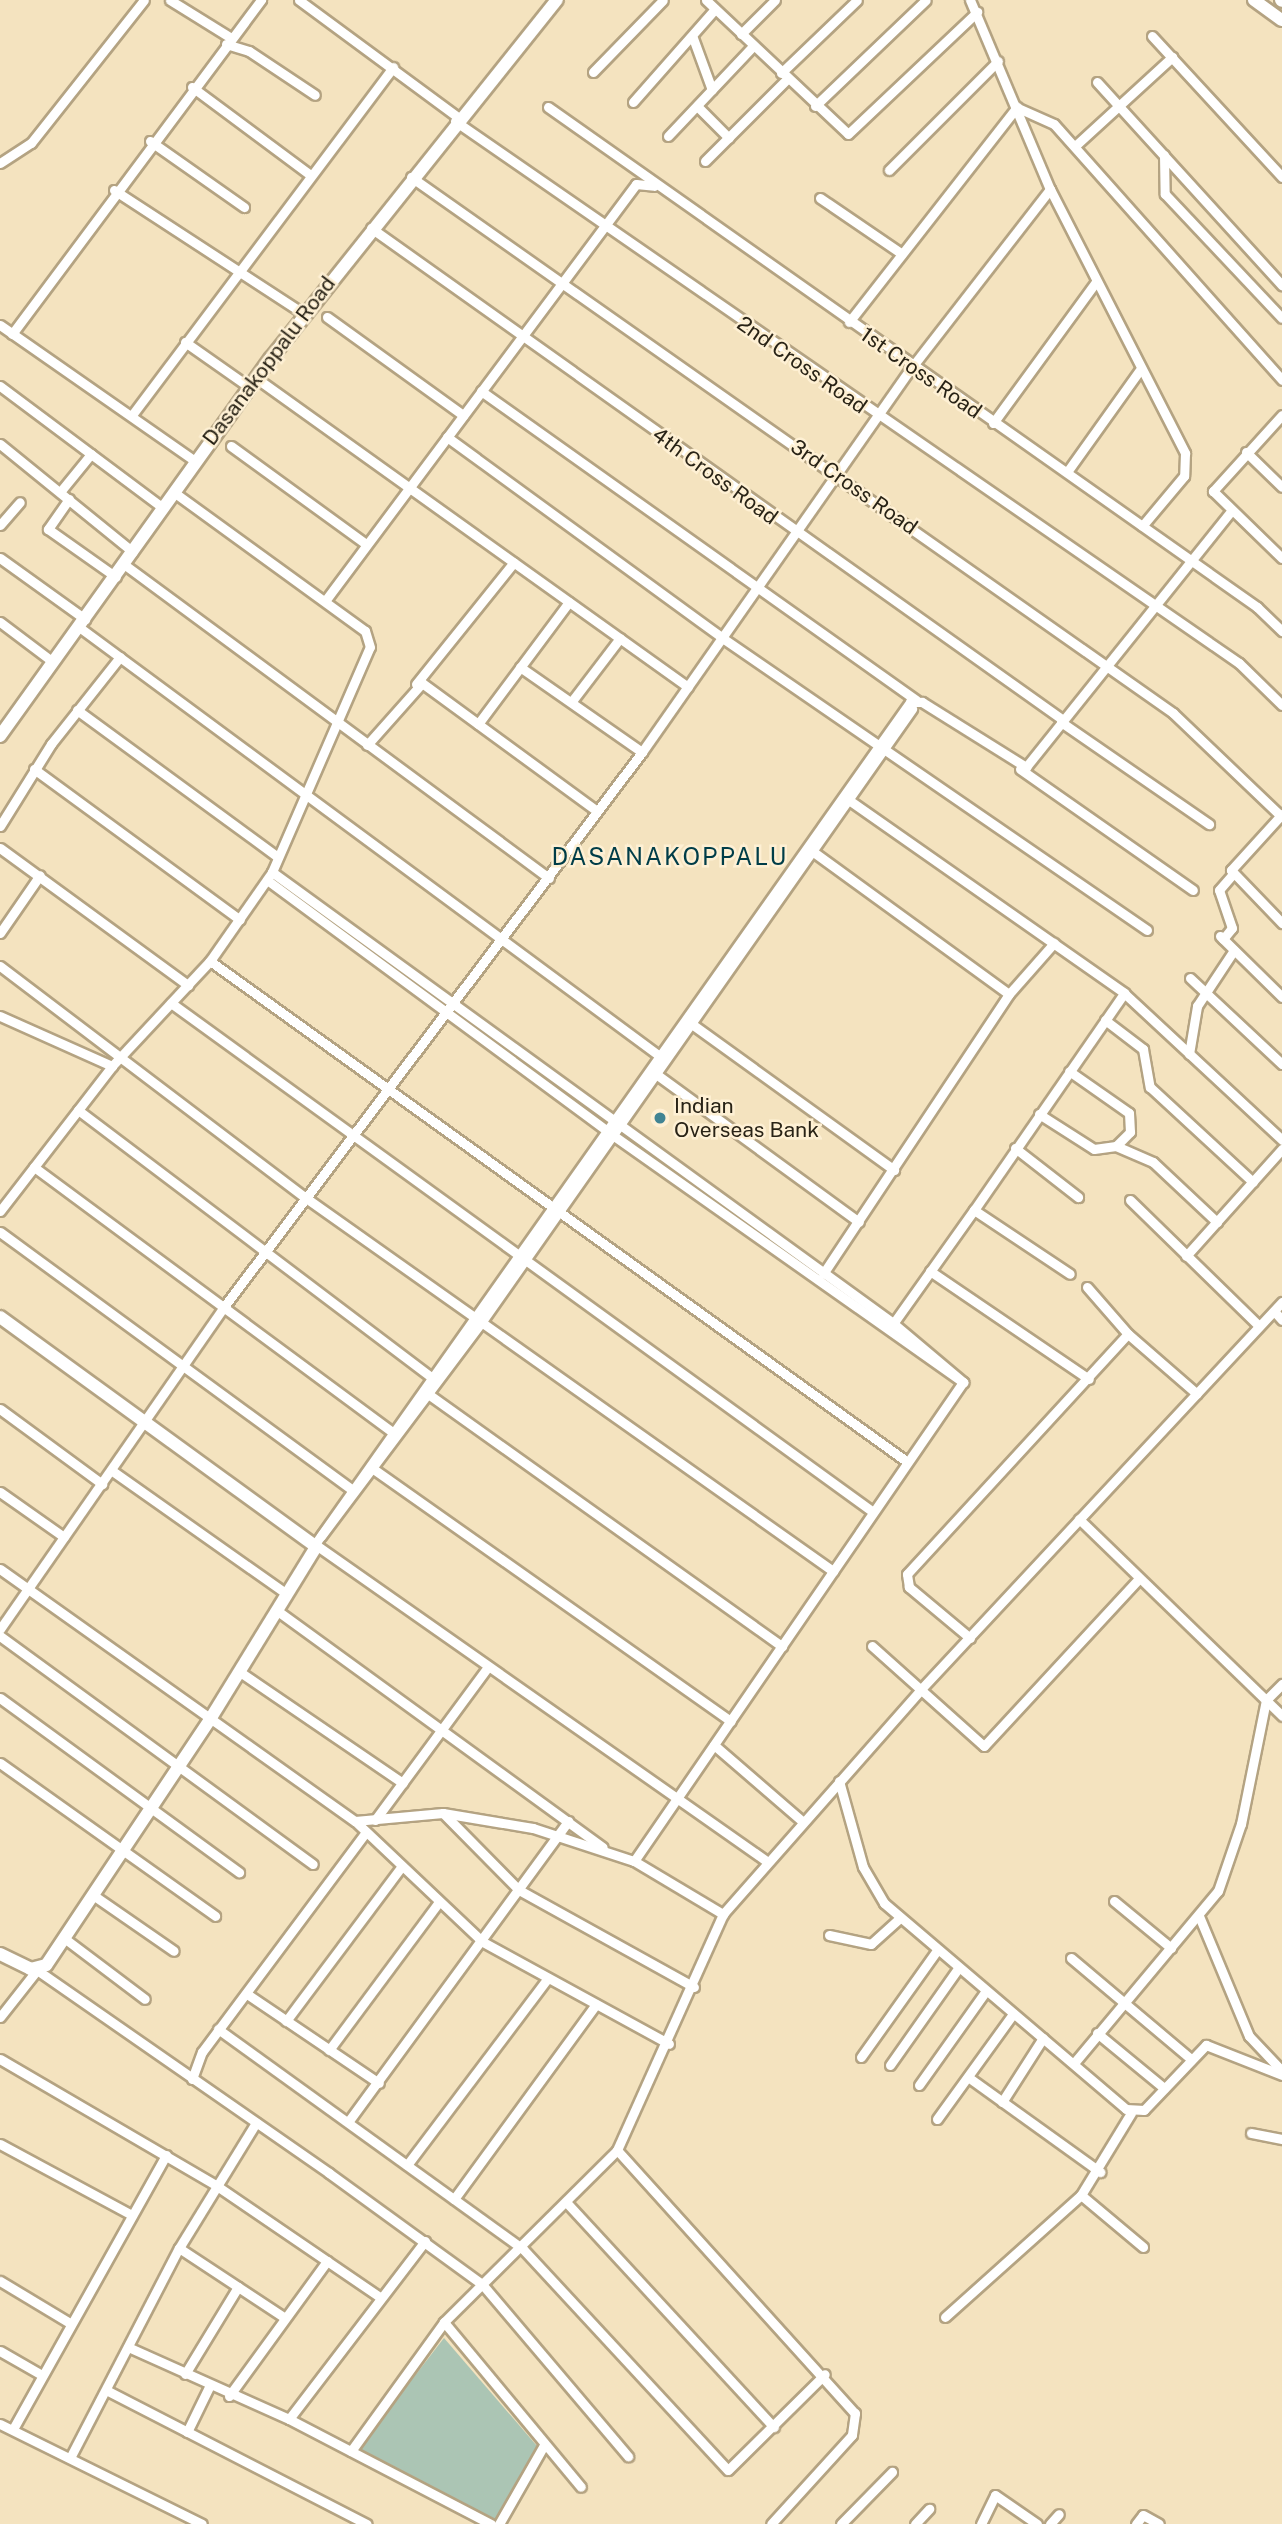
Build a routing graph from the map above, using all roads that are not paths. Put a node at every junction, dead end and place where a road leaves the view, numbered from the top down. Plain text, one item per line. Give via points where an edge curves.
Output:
1 (144, 0) edge
2 (170, 0) edge
3 (261, 0) edge
4 (299, 0) edge
5 (556, 0) edge
6 (663, 0) edge
7 (706, 0) edge
8 (775, 0) edge
9 (857, 0) edge
10 (926, 0) edge
11 (970, 0) edge
12 (1254, 0) edge
13 (715, 9) junction
14 (976, 12) junction
15 (1282, 20) edge
16 (741, 34) junction
17 (1152, 36) dead end
18 (693, 38) junction
19 (228, 41) junction
20 (753, 46) junction
21 (1172, 57) junction
22 (998, 61) junction
23 (393, 67) junction
24 (593, 72) dead end
25 (784, 76) junction
26 (1097, 82) dead end
27 (192, 87) junction
28 (712, 90) junction
29 (315, 95) dead end
30 (633, 102) dead end
31 (697, 106) junction
32 (815, 106) junction
33 (548, 107) dead end
34 (1017, 107) junction
35 (1120, 107) junction
36 (457, 120) junction
37 (668, 136) dead end
38 (729, 138) junction
39 (150, 141) junction
40 (1075, 146) junction
41 (1164, 155) junction
42 (1, 160) edge
43 (705, 161) dead end
44 (889, 170) dead end
45 (309, 174) junction
46 (410, 176) junction
47 (1282, 177) edge
48 (654, 186) junction
49 (114, 190) junction
50 (1050, 190) junction
51 (820, 198) dead end
52 (244, 207) dead end
53 (604, 226) junction
54 (371, 228) junction
55 (902, 254) junction
56 (239, 267) junction
57 (1096, 282) junction
58 (562, 283) junction
59 (1282, 285) edge
60 (304, 314) junction
61 (327, 317) dead end
62 (1282, 318) edge
63 (849, 322) junction
64 (0, 325) edge
65 (12, 334) junction
66 (521, 337) junction
67 (185, 342) junction
68 (912, 367) junction
69 (1139, 371) junction
70 (1282, 380) edge
71 (253, 383) junction
72 (0, 386) edge
73 (481, 391) junction
74 (132, 415) junction
75 (463, 415) junction
76 (1282, 415) edge
77 (876, 418) junction
78 (993, 422) junction
79 (447, 437) junction
80 (0, 444) edge
81 (231, 446) dead end
82 (1246, 452) junction
83 (91, 454) junction
84 (195, 461) junction
85 (1067, 472) junction
86 (838, 476) junction
87 (409, 485) junction
88 (1282, 487) edge
89 (60, 492) junction
90 (174, 492) junction
91 (69, 499) junction
92 (20, 502) dead end
93 (163, 508) junction
94 (1232, 510) junction
95 (0, 525) edge
96 (1143, 526) junction
97 (796, 534) junction
98 (366, 544) junction
99 (133, 552) junction
100 (0, 558) edge
101 (1282, 558) edge
102 (1188, 559) junction
103 (514, 562) junction
104 (125, 565) junction
105 (116, 577) junction
106 (759, 588) junction
107 (325, 601) junction
108 (569, 602) junction
109 (1152, 604) junction
110 (0, 622) edge
111 (82, 623) junction
112 (1282, 631) edge
113 (720, 637) junction
114 (620, 638) junction
115 (120, 657) junction
116 (53, 662) junction
117 (1103, 665) junction
118 (520, 667) junction
119 (416, 684) junction
120 (688, 687) junction
121 (572, 701) junction
122 (915, 701) junction
123 (1282, 705) edge
124 (77, 710) junction
125 (1062, 721) junction
126 (336, 723) junction
127 (478, 724) junction
128 (0, 736) edge
129 (367, 745) junction
130 (881, 749) junction
131 (642, 752) junction
132 (34, 769) junction
133 (1020, 769) junction
134 (307, 793) junction
135 (845, 797) junction
136 (597, 811) junction
137 (1281, 816) edge
138 (1209, 824) dead end
139 (0, 826) edge
140 (0, 848) edge
141 (808, 848) junction
142 (278, 856) junction
143 (40, 875) junction
144 (1232, 875) junction
145 (269, 876) junction
146 (549, 878) junction
147 (1193, 890) dead end
148 (240, 920) junction
149 (1282, 923) edge
150 (1147, 930) dead end
151 (0, 933) edge
152 (501, 938) junction
153 (1054, 943) junction
154 (1234, 950) junction
155 (210, 961) junction
156 (0, 966) edge
157 (1190, 978) dead end
158 (188, 985) junction
159 (1207, 992) junction
160 (1124, 993) junction
161 (1009, 994) junction
162 (1281, 995) edge
163 (171, 1003) junction
164 (449, 1010) junction
165 (0, 1016) edge
166 (1105, 1020) junction
167 (688, 1021) junction
168 (1189, 1054) junction
169 (120, 1057) junction
170 (662, 1058) junction
171 (1282, 1064) edge
172 (112, 1066) junction
173 (1069, 1071) junction
174 (656, 1073) junction
175 (386, 1093) junction
176 (78, 1110) junction
177 (1039, 1114) junction
178 (617, 1125) junction
179 (610, 1134) junction
180 (353, 1138) junction
181 (1282, 1140) edge
182 (1116, 1146) junction
183 (1015, 1148) junction
184 (1282, 1149) edge
185 (34, 1167) junction
186 (894, 1170) junction
187 (1253, 1182) junction
188 (1078, 1197) dead end
189 (306, 1198) junction
190 (1130, 1200) dead end
191 (974, 1210) junction
192 (0, 1211) edge
193 (555, 1212) junction
194 (859, 1222) junction
195 (1217, 1222) junction
196 (0, 1232) edge
197 (266, 1252) junction
198 (1186, 1256) junction
199 (521, 1260) junction
200 (930, 1272) junction
201 (823, 1274) junction
202 (1070, 1274) dead end
203 (1087, 1287) dead end
204 (1282, 1302) edge
205 (223, 1308) junction
206 (1273, 1311) junction
207 (0, 1317) edge
208 (480, 1318) junction
209 (1282, 1320) edge
210 (1259, 1326) junction
211 (891, 1327) junction
212 (1128, 1334) junction
213 (183, 1368) junction
214 (434, 1379) junction
215 (1089, 1379) junction
216 (425, 1392) junction
217 (1197, 1394) junction
218 (0, 1409) edge
219 (144, 1421) junction
220 (395, 1433) junction
221 (906, 1461) junction
222 (371, 1467) junction
223 (111, 1471) junction
224 (102, 1484) junction
225 (353, 1491) junction
226 (0, 1492) edge
227 (873, 1512) junction
228 (1079, 1519) junction
229 (64, 1537) junction
230 (317, 1541) junction
231 (0, 1569) edge
232 (833, 1571) junction
233 (1138, 1581) junction
234 (28, 1589) junction
235 (287, 1594) junction
236 (279, 1612) junction
237 (0, 1629) edge
238 (0, 1636) edge
239 (970, 1637) junction
240 (782, 1646) junction
241 (872, 1646) dead end
242 (488, 1667) junction
243 (240, 1672) junction
244 (1282, 1684) edge
245 (922, 1688) junction
246 (0, 1698) edge
247 (1266, 1700) junction
248 (1282, 1716) edge
249 (211, 1718) junction
250 (731, 1721) junction
251 (443, 1728) junction
252 (714, 1745) junction
253 (0, 1763) edge
254 (181, 1764) junction
255 (839, 1781) junction
256 (402, 1783) junction
257 (674, 1799) junction
258 (151, 1810) junction
259 (443, 1813) junction
260 (374, 1820) junction
261 (355, 1821) junction
262 (568, 1821) junction
263 (802, 1821) junction
264 (365, 1833) junction
265 (560, 1835) junction
266 (123, 1851) junction
267 (609, 1852) junction
268 (765, 1860) junction
269 (634, 1861) junction
270 (313, 1864) dead end
271 (401, 1867) junction
272 (239, 1872) dead end
273 (519, 1890) junction
274 (93, 1895) junction
275 (1114, 1901) dead end
276 (439, 1902) junction
277 (723, 1914) junction
278 (215, 1916) dead end
279 (1199, 1916) junction
280 (900, 1918) junction
281 (829, 1935) dead end
282 (64, 1938) junction
283 (482, 1942) junction
284 (1171, 1948) junction
285 (174, 1951) dead end
286 (936, 1952) junction
287 (0, 1954) edge
288 (1071, 1958) dead end
289 (37, 1970) junction
290 (957, 1970) junction
291 (548, 1978) junction
292 (694, 1986) junction
293 (985, 1992) junction
294 (247, 1994) junction
295 (145, 1999) dead end
296 (1124, 2000) junction
297 (596, 2004) junction
298 (1013, 2014) junction
299 (0, 2017) edge
300 (286, 2021) junction
301 (218, 2029) junction
302 (1097, 2033) junction
303 (1042, 2038) junction
304 (669, 2044) junction
305 (329, 2050) junction
306 (861, 2057) dead end
307 (0, 2059) edge
308 (1191, 2059) junction
309 (1073, 2063) junction
310 (890, 2065) dead end
311 (1282, 2073) edge
312 (968, 2077) junction
313 (191, 2079) junction
314 (379, 2083) junction
315 (919, 2085) dead end
316 (1164, 2088) junction
317 (1002, 2102) junction
318 (1131, 2113) junction
319 (937, 2119) dead end
320 (348, 2122) junction
321 (256, 2123) junction
322 (1251, 2133) dead end
323 (1282, 2139) edge
324 (0, 2144) edge
325 (617, 2150) junction
326 (166, 2155) junction
327 (407, 2165) junction
328 (1100, 2172) junction
329 (217, 2186) junction
330 (1081, 2195) junction
331 (454, 2199) junction
332 (567, 2203) junction
333 (132, 2215) junction
334 (425, 2241) junction
335 (1143, 2247) dead end
336 (179, 2248) junction
337 (523, 2249) junction
338 (327, 2261) junction
339 (0, 2281) edge
340 (482, 2284) junction
341 (238, 2287) junction
342 (378, 2295) junction
343 (282, 2316) junction
344 (945, 2317) dead end
345 (444, 2322) junction
346 (70, 2323) junction
347 (128, 2347) junction
348 (0, 2351) edge
349 (40, 2374) junction
350 (185, 2374) junction
351 (825, 2374) junction
352 (209, 2387) junction
353 (106, 2390) junction
354 (229, 2396) junction
355 (289, 2419) junction
356 (0, 2424) edge
357 (774, 2427) junction
358 (13, 2429) junction
359 (187, 2432) junction
360 (544, 2445) junction
361 (351, 2451) junction
362 (71, 2456) junction
363 (628, 2456) dead end
364 (892, 2472) dead end
365 (581, 2487) dead end
366 (929, 2509) dead end
367 (1059, 2514) dead end
368 (202, 2524) edge
369 (367, 2524) edge
370 (491, 2524) edge
371 (499, 2524) edge
372 (771, 2524) edge
373 (841, 2524) edge
374 (915, 2524) edge
375 (981, 2524) edge
376 (1037, 2524) edge
377 (1051, 2524) edge
378 (1136, 2524) edge
379 (1159, 2524) edge

1 - 42 street via 27,147
2 - 19 street
3 - 19 street
4 - 23 street, 2nd Cross Road
5 - 36 street, Dasanakoppalu Road
6 - 24 street
7 - 13 street
8 - 16 street
9 - 25 street
10 - 32 street
11 - 14 street
12 - 15 street
13 - 16 street
13 - 18 street
14 - 22 street
14 - 32 street via 852,133
16 - 20 street
17 - 21 street
18 - 28 street
18 - 30 street
19 - 27 street
19 - 29 street
20 - 25 street
20 - 28 street
21 - 35 street
21 - 47 street
22 - 34 street
22 - 44 street
23 - 36 street, 2nd Cross Road
23 - 45 street
25 - 32 street
25 - 38 street
26 - 35 street
27 - 39 street
27 - 45 street
28 - 31 street
31 - 37 street
31 - 38 street
33 - 48 street, 1st Cross Road
34 - 40 street via 1054,124
34 - 50 street
34 - 55 street
35 - 40 street
35 - 41 street
36 - 46 street, Dasanakoppalu Road
36 - 53 street, 2nd Cross Road
38 - 43 street
39 - 49 street
39 - 52 street
40 - 70 street
41 - 59 street
41 - 62 street via 1165,194
45 - 56 street
46 - 54 street, Dasanakoppalu Road
46 - 58 street, 3rd Cross Road
48 - 53 street via 636,184
48 - 63 street, 1st Cross Road
49 - 56 street
49 - 65 street
50 - 57 street
50 - 68 street
51 - 55 street
53 - 58 street
53 - 77 street, 2nd Cross Road
54 - 60 street, Dasanakoppalu Road
54 - 66 street, 4th Cross Road
55 - 63 street
56 - 60 street
56 - 67 street
57 - 69 street
57 - 78 street
58 - 66 street
58 - 86 street, 3rd Cross Road
60 - 71 street, Dasanakoppalu Road
61 - 75 street
63 - 68 street, 1st Cross Road
64 - 65 street
65 - 74 street
66 - 73 street
66 - 97 street, 4th Cross Road
67 - 71 street
67 - 74 street
68 - 77 street
68 - 78 street, 1st Cross Road
69 - 85 street
69 - 96 street via 1188,461
71 - 84 street, Dasanakoppalu Road
71 - 87 street
72 - 83 street
73 - 75 street
73 - 106 street
74 - 84 street
75 - 79 street
76 - 82 street
77 - 86 street
77 - 109 street, 2nd Cross Road
78 - 85 street, 1st Cross Road
79 - 87 street
79 - 113 street
80 - 89 street
81 - 98 street
82 - 88 street
82 - 94 street via 1213,486
83 - 89 street
83 - 93 street
84 - 90 street, Dasanakoppalu Road
85 - 96 street, 1st Cross Road
86 - 97 street
86 - 117 street, 3rd Cross Road
87 - 98 street
87 - 103 street
89 - 91 street
90 - 93 street, Dasanakoppalu Road
90 - 107 street
91 - 99 street
91 - 105 street via 48,529
92 - 95 street
93 - 99 street, Dasanakoppalu Road
94 - 101 street
94 - 102 street
96 - 102 street, 1st Cross Road
97 - 106 street
97 - 125 street, 4th Cross Road
98 - 107 street
99 - 104 street, Dasanakoppalu Road
100 - 111 street
102 - 109 street
102 - 112 street, 1st Cross Road
103 - 108 street
103 - 119 street
104 - 105 street, Dasanakoppalu Road
104 - 126 street
105 - 111 street, Dasanakoppalu Road
106 - 113 street
106 - 122 street
107 - 126 street via 371,640
108 - 114 street
108 - 118 street
109 - 117 street
109 - 123 street, 2nd Cross Road via 1239,663
110 - 116 street
111 - 115 street
111 - 116 street, Dasanakoppalu Road
113 - 120 street
113 - 130 street
114 - 120 street
114 - 121 street
115 - 124 street
115 - 134 street
116 - 128 street, Dasanakoppalu Road
117 - 125 street
117 - 137 street, 3rd Cross Road via 1213,746
118 - 121 street
118 - 127 street
119 - 127 street
119 - 129 street
120 - 131 street
121 - 131 street
122 - 130 street
122 - 133 street
124 - 132 street
124 - 142 street
125 - 133 street
125 - 138 street, 4th Cross Road
126 - 129 street
126 - 134 street
127 - 136 street
129 - 146 street
130 - 135 street
130 - 150 street
131 - 136 street
132 - 139 street
132 - 148 street
133 - 147 street
134 - 142 street
134 - 152 street
135 - 141 street
135 - 153 street
136 - 146 street
137 - 144 street via 1235,863
140 - 143 street
141 - 161 street
141 - 167 street
142 - 145 street
143 - 151 street
143 - 158 street
144 - 149 street
144 - 154 street via 1219,890 1232,928 1222,938
145 - 148 street
145 - 164 street
146 - 152 street
148 - 155 street
152 - 164 street
152 - 170 street
153 - 160 street
153 - 161 street
154 - 159 street
154 - 162 street
155 - 158 street
155 - 175 street
156 - 169 street
157 - 159 street
158 - 163 street
159 - 168 street via 1197,1006
159 - 171 street
160 - 166 street
160 - 168 street
161 - 186 street
163 - 169 street
163 - 180 street
164 - 175 street
164 - 178 street
164 - 179 street
165 - 172 street
166 - 173 street
166 - 187 street via 1143,1049 1150,1087
167 - 170 street
167 - 186 street
168 - 181 street
169 - 172 street
169 - 189 street
170 - 174 street
170 - 178 street
172 - 176 street
173 - 177 street
173 - 182 street via 1132,1116 1134,1125
174 - 178 street
174 - 194 street
175 - 180 street
175 - 193 street
176 - 185 street
176 - 197 street
177 - 182 street via 1089,1147
177 - 183 street
178 - 179 street
178 - 201 street
179 - 193 street
179 - 211 street
180 - 189 street
180 - 199 street
182 - 195 street via 1153,1162
183 - 188 street
183 - 191 street
184 - 187 street
185 - 192 street
185 - 205 street
186 - 194 street
187 - 195 street
189 - 197 street
189 - 208 street
190 - 198 street
191 - 200 street
191 - 202 street
193 - 199 street
193 - 221 street
194 - 201 street
195 - 198 street
196 - 213 street
197 - 205 street
197 - 214 street
198 - 210 street
199 - 208 street
199 - 227 street
200 - 211 street
200 - 215 street
201 - 211 street
203 - 212 street
204 - 206 street
205 - 213 street
205 - 220 street
206 - 209 street
206 - 210 street
207 - 219 street
208 - 214 street
208 - 232 street
210 - 217 street
211 - 221 street via 963,1382
212 - 215 street
212 - 217 street
213 - 219 street
213 - 225 street
214 - 216 street
215 - 239 street via 907,1574 909,1587
216 - 220 street
216 - 240 street
217 - 228 street
218 - 224 street
219 - 223 street
219 - 230 street
220 - 222 street
221 - 227 street
222 - 225 street
222 - 250 street
223 - 224 street
223 - 235 street
224 - 229 street
225 - 230 street
226 - 229 street
227 - 232 street
228 - 233 street
228 - 239 street
229 - 234 street
230 - 235 street
230 - 242 street
231 - 234 street
232 - 240 street
233 - 245 street via 984,1746
233 - 247 street
234 - 237 street
234 - 249 street
235 - 236 street
236 - 243 street
236 - 251 street
238 - 254 street
239 - 245 street
240 - 250 street
241 - 245 street
242 - 251 street
242 - 257 street
243 - 249 street
243 - 256 street
244 - 247 street
245 - 255 street
246 - 258 street
247 - 248 street
247 - 279 street via 1231,1861
249 - 254 street
249 - 261 street
250 - 252 street
251 - 256 street
251 - 262 street
252 - 257 street
252 - 263 street
253 - 266 street
254 - 258 street
254 - 270 street
255 - 263 street
255 - 280 street via 863,1867
256 - 260 street
257 - 268 street
257 - 269 street
258 - 266 street
258 - 272 street
259 - 260 street
259 - 265 street
259 - 273 street
260 - 261 street
261 - 264 street
262 - 265 street
262 - 267 street
263 - 268 street
264 - 271 street
264 - 294 street
265 - 267 street
265 - 273 street
266 - 274 street
266 - 278 street
267 - 269 street
268 - 277 street
269 - 277 street
271 - 276 street
271 - 300 street
273 - 283 street
273 - 292 street
274 - 282 street
274 - 285 street
275 - 284 street
276 - 283 street
276 - 305 street
277 - 292 street
279 - 284 street
279 - 311 street via 1248,2036
280 - 281 street via 871,1944
280 - 286 street
282 - 289 street
282 - 295 street
283 - 291 street
283 - 314 street
284 - 296 street
286 - 290 street
286 - 306 street
287 - 289 street
288 - 296 street
289 - 299 street
289 - 313 street
290 - 293 street
290 - 310 street
291 - 297 street
291 - 327 street
292 - 304 street
293 - 298 street
293 - 315 street
294 - 300 street
294 - 301 street
296 - 302 street
296 - 308 street
297 - 304 street
297 - 331 street
298 - 303 street
298 - 312 street
300 - 305 street
301 - 313 street
301 - 320 street
302 - 309 street
302 - 316 street
303 - 309 street
303 - 317 street
304 - 325 street
305 - 314 street
307 - 326 street
308 - 311 street via 1200,2048 1218,2046
308 - 316 street
309 - 318 street
312 - 317 street
312 - 319 street
313 - 321 street
314 - 320 street
316 - 318 street via 1144,2110
317 - 328 street
318 - 328 street
320 - 327 street
321 - 329 street
321 - 334 street
322 - 323 street
324 - 333 street
325 - 332 street
325 - 351 street
326 - 329 street
326 - 333 street
327 - 331 street
328 - 330 street
329 - 336 street
329 - 338 street
330 - 335 street
330 - 344 street
331 - 337 street
332 - 337 street
332 - 357 street
333 - 346 street
334 - 340 street
334 - 342 street
336 - 341 street
336 - 347 street
337 - 340 street
337 - 357 street via 729,2470
338 - 342 street
338 - 343 street
339 - 346 street
340 - 345 street
340 - 363 street
341 - 343 street
341 - 350 street
342 - 355 street
343 - 354 street
345 - 360 street
345 - 361 street
346 - 349 street
347 - 350 street
347 - 353 street
348 - 349 street
349 - 358 street
350 - 352 street
351 - 357 street
351 - 372 street via 850,2403 855,2428
352 - 354 street
352 - 359 street
353 - 359 street
353 - 362 street
354 - 355 street
355 - 361 street
356 - 358 street
358 - 362 street
359 - 369 street
360 - 365 street
360 - 371 street
361 - 370 street
362 - 368 street
364 - 373 street
366 - 374 street
367 - 377 street
375 - 376 street via 995,2495
378 - 379 street via 1148,2515

